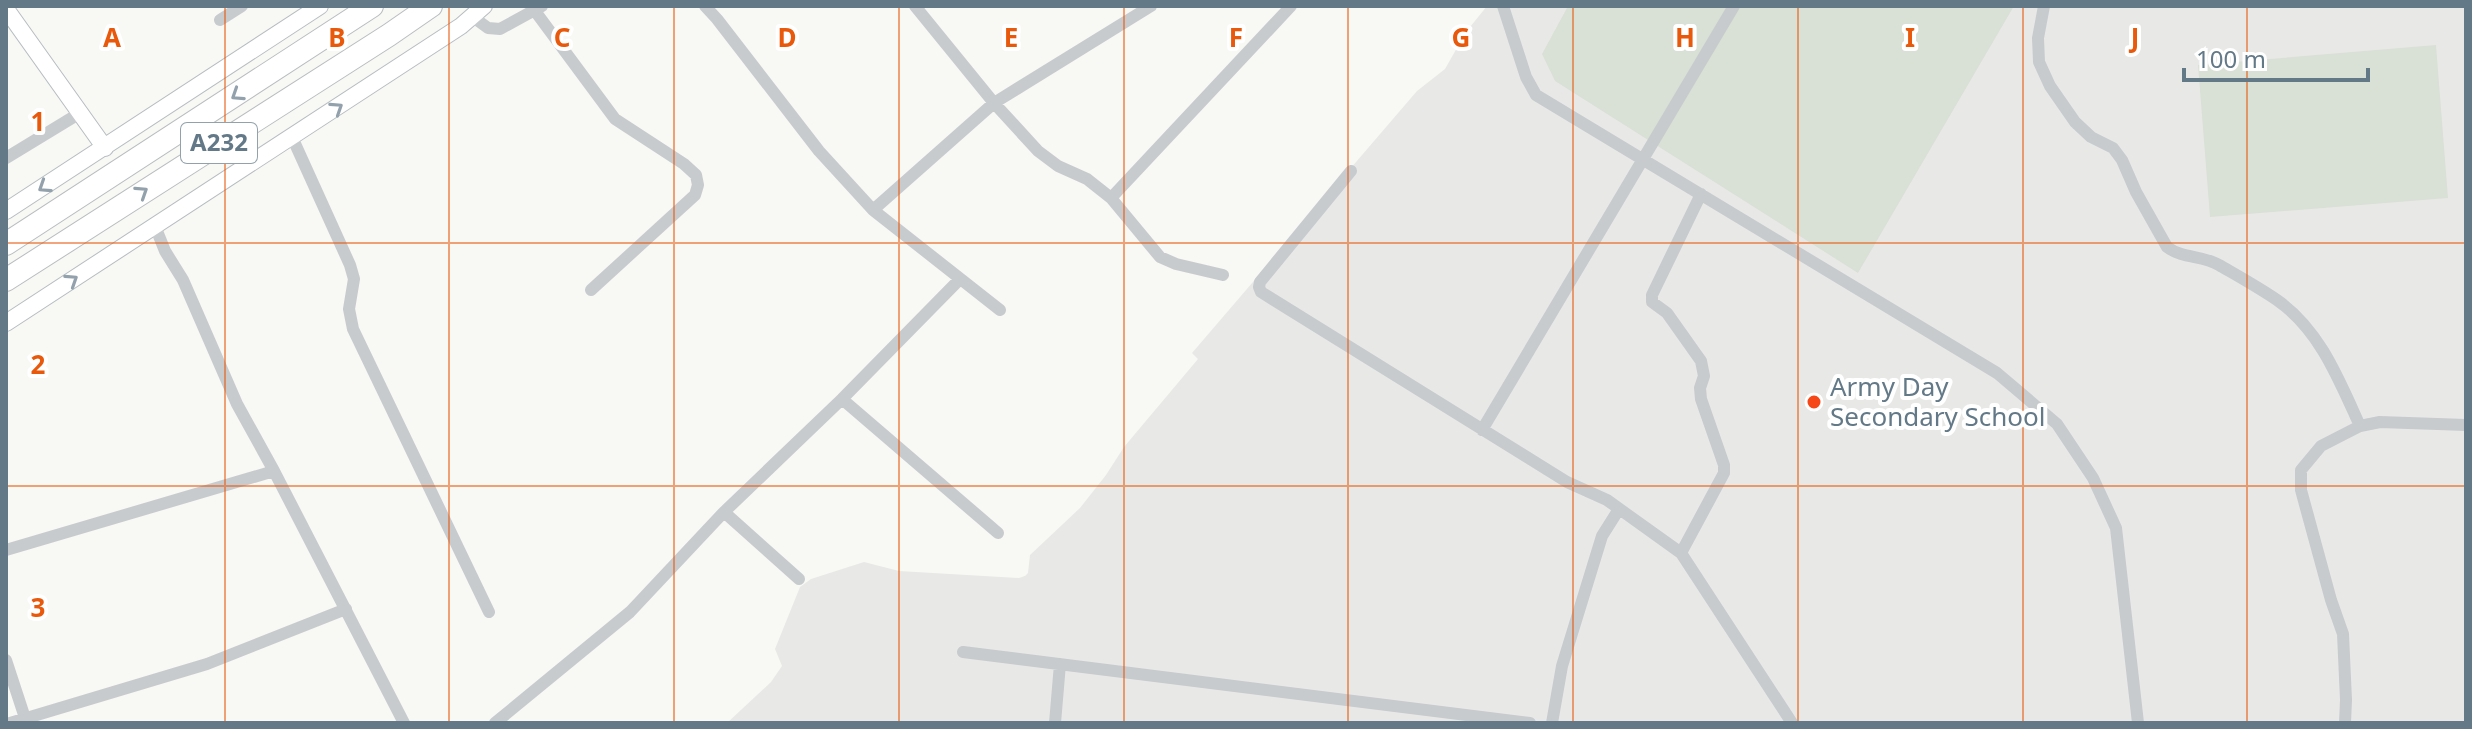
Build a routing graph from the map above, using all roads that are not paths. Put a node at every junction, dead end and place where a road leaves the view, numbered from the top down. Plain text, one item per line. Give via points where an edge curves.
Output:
1 (242, 6) edge
2 (320, 6) edge
3 (372, 6) edge
4 (431, 6) edge
5 (705, 6) edge
6 (915, 6) edge
7 (1151, 6) edge
8 (1291, 6) edge
9 (1503, 6) edge
10 (1734, 6) edge
11 (2044, 6) edge
12 (538, 8) edge
13 (6, 9) edge
14 (479, 11) edge
15 (220, 20) dead end
16 (994, 103) junction
17 (80, 113) junction
18 (292, 137) junction
19 (105, 148) junction
20 (6, 158) edge
21 (1643, 159) junction
22 (1351, 171) dead end
23 (1701, 194) junction
24 (1111, 198) junction
25 (873, 210) junction
26 (6, 211) edge
27 (155, 226) junction
28 (6, 244) edge
29 (1223, 275) dead end
30 (6, 280) edge
31 (959, 280) junction
32 (591, 290) dead end
33 (1000, 310) dead end
34 (6, 323) edge
35 (842, 399) junction
36 (2466, 425) edge
37 (2360, 426) junction
38 (1482, 430) junction
39 (274, 471) junction
40 (1619, 509) junction
41 (724, 512) junction
42 (998, 533) dead end
43 (6, 550) edge
44 (1681, 553) junction
45 (799, 579) dead end
46 (346, 609) junction
47 (489, 612) dead end
48 (963, 652) dead end
49 (6, 660) edge
50 (1060, 664) junction
51 (25, 718) junction
52 (1457, 718) edge
53 (10, 723) edge
54 (404, 723) edge
55 (495, 723) edge
56 (1055, 723) edge
57 (1530, 723) edge
58 (1552, 723) edge
59 (1792, 723) edge
60 (2138, 723) edge
61 (2345, 723) edge

1 - 15 street
2 - 19 main road
3 -> 28 highway, A232
30 -> 4 highway, A232
5 - 25 street via 819,151
6 - 16 street
7 - 16 street
8 - 24 street
9 - 21 street via 1536,95
10 - 21 street
11 - 37 street via 2039,62 2050,86 2075,122 2122,160 2167,247 2214,262 2278,300 2321,346
12 - 14 street via 500,29 488,28
12 - 32 street via 615,119 684,164 698,185 695,195
13 - 17 main road
18 -> 14 main road
16 - 24 street via 1038,151
16 - 25 street
17 - 19 main road
17 - 20 street
18 - 27 main road
18 - 47 street via 350,265 353,329
19 -> 26 main road
21 - 23 street
21 - 38 street
22 - 38 street via 1260,282 1261,292
23 - 44 street via 1652,295 1652,302 1667,313 1701,361 1701,399 1724,465
23 - 60 street via 1997,373 2057,424 2093,478 2116,528
24 - 29 street via 1160,257
25 - 31 street
34 -> 27 main road
27 - 39 street via 237,404
31 - 33 street
31 - 35 street
35 - 41 street
35 - 42 street
36 - 37 street
37 - 61 street via 2321,446 2301,470 2301,490 2343,634
38 - 40 street
39 - 43 street
39 - 46 street
40 - 44 street
40 - 58 street via 1597,551 1562,666
41 - 45 street
41 - 55 street via 630,612
44 - 59 street
46 - 51 street via 207,664
46 - 54 street
48 - 50 street
49 - 51 street
50 - 52 street
50 - 56 street
51 - 53 street
52 - 57 street

